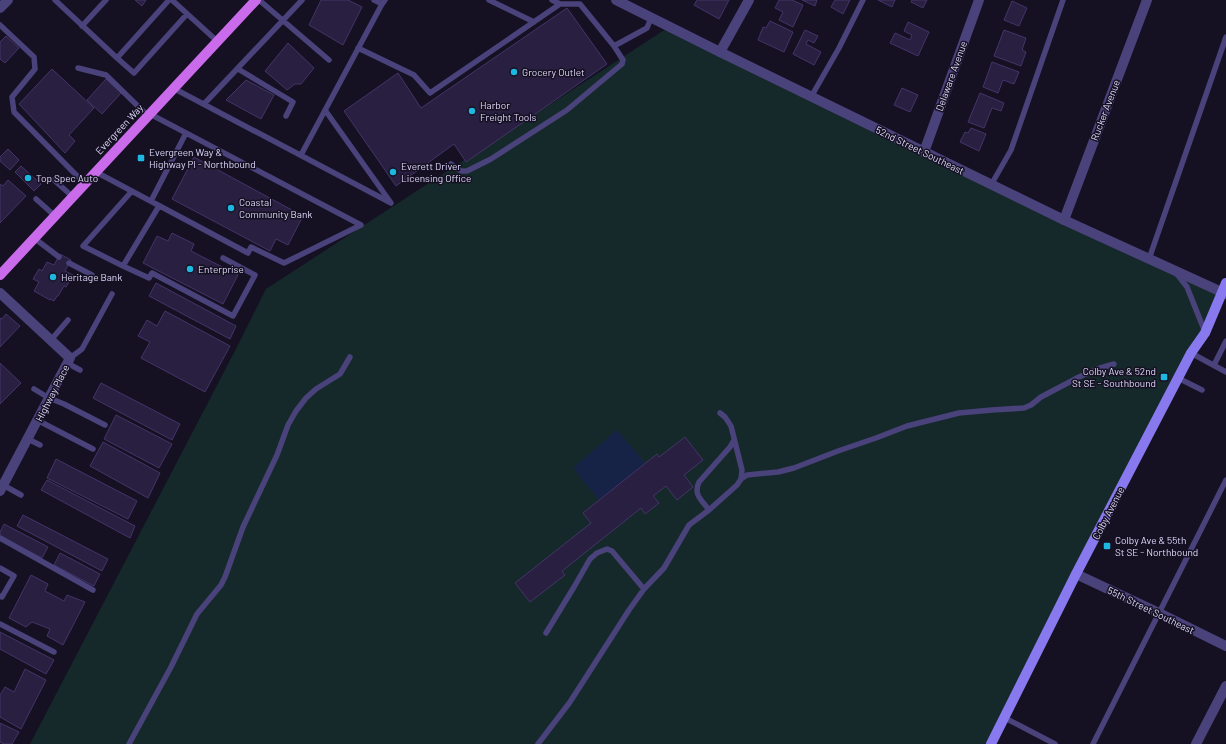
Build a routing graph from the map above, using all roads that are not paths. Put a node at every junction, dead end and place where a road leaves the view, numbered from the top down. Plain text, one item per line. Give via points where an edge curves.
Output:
1 (8, 0) edge
2 (55, 0) edge
3 (106, 0) edge
4 (170, 0) edge
5 (302, 0) edge
6 (374, 0) edge
7 (489, 0) edge
8 (552, 0) edge
9 (749, 0) edge
10 (863, 0) edge
11 (979, 0) edge
12 (1064, 0) edge
13 (1147, 0) edge
14 (254, 1) edge
15 (620, 1) edge
16 (384, 2) edge
17 (560, 4) junction
18 (0, 8) edge
19 (187, 14) junction
20 (651, 18) junction
21 (283, 20) junction
22 (534, 22) junction
23 (0, 25) edge
24 (82, 26) junction
25 (1226, 37) edge
26 (218, 41) junction
27 (614, 46) junction
28 (358, 48) junction
29 (720, 52) junction
30 (117, 58) junction
31 (329, 60) dead end
32 (78, 68) dead end
33 (238, 69) junction
34 (173, 88) junction
35 (811, 97) junction
36 (204, 104) junction
37 (325, 110) junction
38 (149, 115) junction
39 (286, 116) dead end
40 (186, 133) junction
41 (924, 152) junction
42 (301, 155) junction
43 (451, 164) dead end
44 (96, 172) junction
45 (54, 180) dead end
46 (85, 184) junction
47 (991, 185) junction
48 (132, 191) junction
49 (73, 197) junction
50 (36, 199) dead end
51 (151, 201) junction
52 (159, 206) junction
53 (55, 216) junction
54 (1064, 220) junction
55 (34, 238) junction
56 (58, 257) dead end
57 (223, 258) dead end
58 (1149, 259) junction
59 (69, 263) dead end
60 (123, 266) junction
61 (1174, 270) junction
62 (1, 272) edge
63 (92, 275) dead end
64 (1225, 290) edge
65 (0, 293) edge
66 (112, 294) dead end
67 (68, 320) dead end
68 (1205, 333) junction
69 (51, 340) junction
70 (1226, 341) edge
71 (1191, 353) junction
72 (350, 357) dead end
73 (68, 360) junction
74 (1114, 364) dead end
75 (1214, 365) junction
76 (80, 370) dead end
77 (1226, 372) edge
78 (1178, 378) junction
79 (34, 389) dead end
80 (1202, 390) dead end
81 (49, 398) junction
82 (720, 413) dead end
83 (37, 420) junction
84 (105, 425) dead end
85 (28, 439) junction
86 (734, 440) junction
87 (40, 445) dead end
88 (93, 449) dead end
89 (741, 479) junction
90 (1226, 480) edge
91 (1, 488) edge
92 (21, 495) dead end
93 (709, 510) junction
94 (0, 538) edge
95 (0, 568) edge
96 (1076, 574) junction
97 (644, 589) junction
98 (93, 590) dead end
99 (0, 596) edge
100 (1159, 613) junction
101 (0, 624) edge
102 (546, 633) dead end
103 (1226, 646) edge
104 (54, 652) dead end
105 (1226, 686) edge
106 (1004, 718) junction
107 (129, 744) edge
108 (538, 744) edge
109 (992, 744) edge
110 (1055, 744) edge
111 (1093, 744) edge
112 (1196, 744) edge

1 - 18 street
2 - 24 lane
3 - 24 lane
4 - 19 lane
4 - 30 lane
5 - 21 lane
6 - 16 lane
7 - 22 lane
8 - 17 lane
9 - 29 street
10 - 35 lane
11 - 41 street, Delaware Avenue
12 - 47 lane via 1011,150
13 - 54 street, Rucker Avenue
14 - 21 lane
14 - 26 main road, Evergreen Way
15 - 20 street, 52nd Street Southeast
16 - 28 lane
17 - 22 lane
17 - 27 lane via 580,4
19 - 26 lane
19 - 30 lane via 134,73
20 - 27 lane via 646,28
20 - 29 street, 52nd Street Southeast
21 - 31 lane
21 - 33 lane
22 - 28 lane via 430,93 414,75
23 - 46 lane via 34,57 35,69 12,97 14,112
24 - 30 lane
25 - 58 lane
26 - 34 main road, Evergreen Way
27 - 43 lane via 623,60 622,64 567,110 491,159 467,171 461,171
28 - 37 lane
29 - 35 street, 52nd Street Southeast
32 - 38 lane via 106,75
33 - 36 lane
33 - 39 lane via 293,102
34 - 36 lane
34 - 38 main road, Evergreen Way
35 - 41 street, 52nd Street Southeast
36 - 42 lane
37 - 42 lane
37 - 42 lane via 391,203
38 - 40 lane
38 - 44 main road, Evergreen Way
40 - 51 lane
40 - 52 lane via 361,225 284,263 251,247 248,253
41 - 47 street, 52nd Street Southeast
44 - 46 main road, Evergreen Way
44 - 48 lane
45 - 49 lane
46 - 49 main road, Evergreen Way
47 - 54 street, 52nd Street Southeast
48 - 51 lane
48 - 60 lane via 83,246
49 - 53 main road, Evergreen Way
50 - 53 lane
51 - 52 lane
52 - 60 lane
53 - 55 main road, Evergreen Way
54 - 58 street, 52nd Street Southeast
55 - 56 lane
55 - 62 main road, Evergreen Way
57 - 60 lane via 255,275 233,316 152,273 149,278
58 - 61 street, 52nd Street Southeast
59 - 63 lane
61 - 64 street, 52nd Street Southeast
61 - 68 lane via 1187,287
64 - 68 main road, Colby Avenue
65 - 69 street, Highway Place
66 - 73 lane via 82,349
67 - 69 lane
68 - 71 main road, Colby Avenue
69 - 73 street, Highway Place
70 - 75 lane
71 - 75 lane
71 - 78 main road, Colby Avenue
72 - 107 lane via 340,374 306,398 288,425 277,455 242,527 225,578 197,614
73 - 76 lane
73 - 81 street, Highway Place
74 - 89 lane via 1079,377 1024,408 959,413 915,424 794,468 747,475
75 - 77 lane
78 - 80 lane
78 - 96 main road, Colby Avenue
79 - 81 lane
81 - 83 street, Highway Place
81 - 84 lane
82 - 86 lane via 731,426
83 - 85 street, Highway Place
83 - 88 lane
85 - 87 lane
85 - 91 street, Highway Place
86 - 89 lane via 742,470
86 - 93 lane via 697,486 697,494
89 - 93 lane
90 - 100 lane
91 - 92 lane
93 - 97 lane via 689,525 664,568
94 - 98 lane
95 - 99 lane via 14,576 2,598
96 - 100 street, 55th Street Southeast
96 - 106 main road, Colby Avenue
97 - 102 lane via 612,551 596,554 590,559
97 - 108 lane via 570,702
100 - 103 street, 55th Street Southeast
100 - 111 lane
101 - 104 lane
105 - 112 street
106 - 109 main road, Colby Avenue
106 - 110 lane

